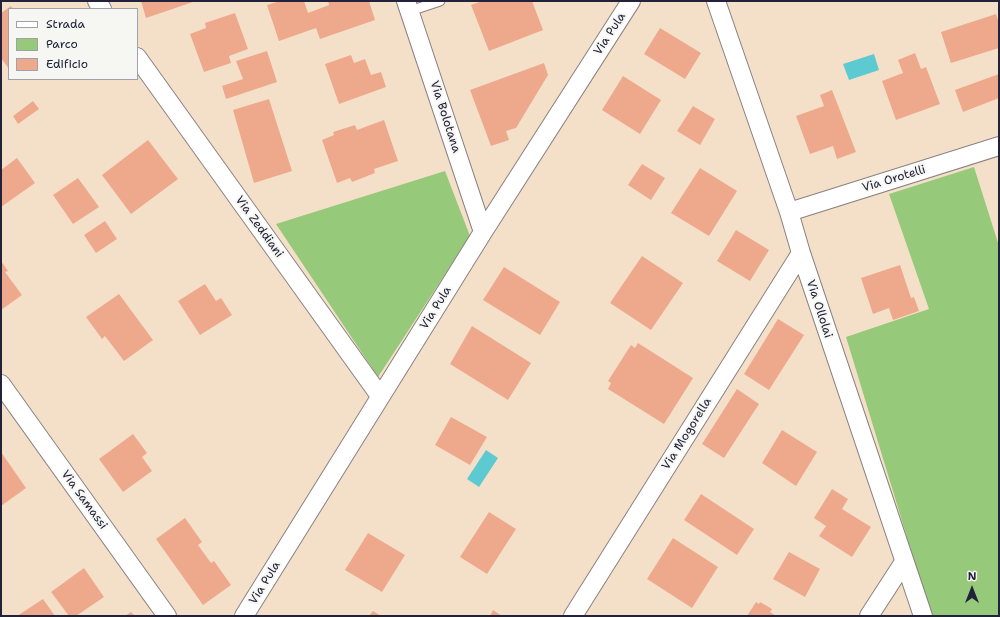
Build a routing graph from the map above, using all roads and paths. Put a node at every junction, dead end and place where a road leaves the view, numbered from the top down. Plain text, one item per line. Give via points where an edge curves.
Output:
1 (440, 1) edge
2 (631, 1) edge
3 (716, 1) edge
4 (408, 6) edge
5 (138, 58) edge
6 (999, 146) edge
7 (788, 212) junction
8 (483, 232) junction
9 (800, 253) junction
10 (1, 384) edge
11 (380, 396) junction
12 (904, 562) junction
13 (167, 616) edge
14 (244, 616) edge
15 (573, 616) edge
16 (869, 616) edge
17 (922, 616) edge

1 - 4 lane
2 - 8 street, Via Pula
3 - 7 street, Via Ollolai
4 - 8 street, Via Bolotana
5 - 11 street, Via Zeddiani
6 - 7 street, Via Orotelli
7 - 9 street, Via Ollolai
8 - 11 street, Via Pula
9 - 12 street, Via Ollolai
9 - 15 street, Via Mogorella
10 - 13 street, Via Samassi
11 - 14 street, Via Pula
12 - 16 street
12 - 17 street, Via Ollolai

